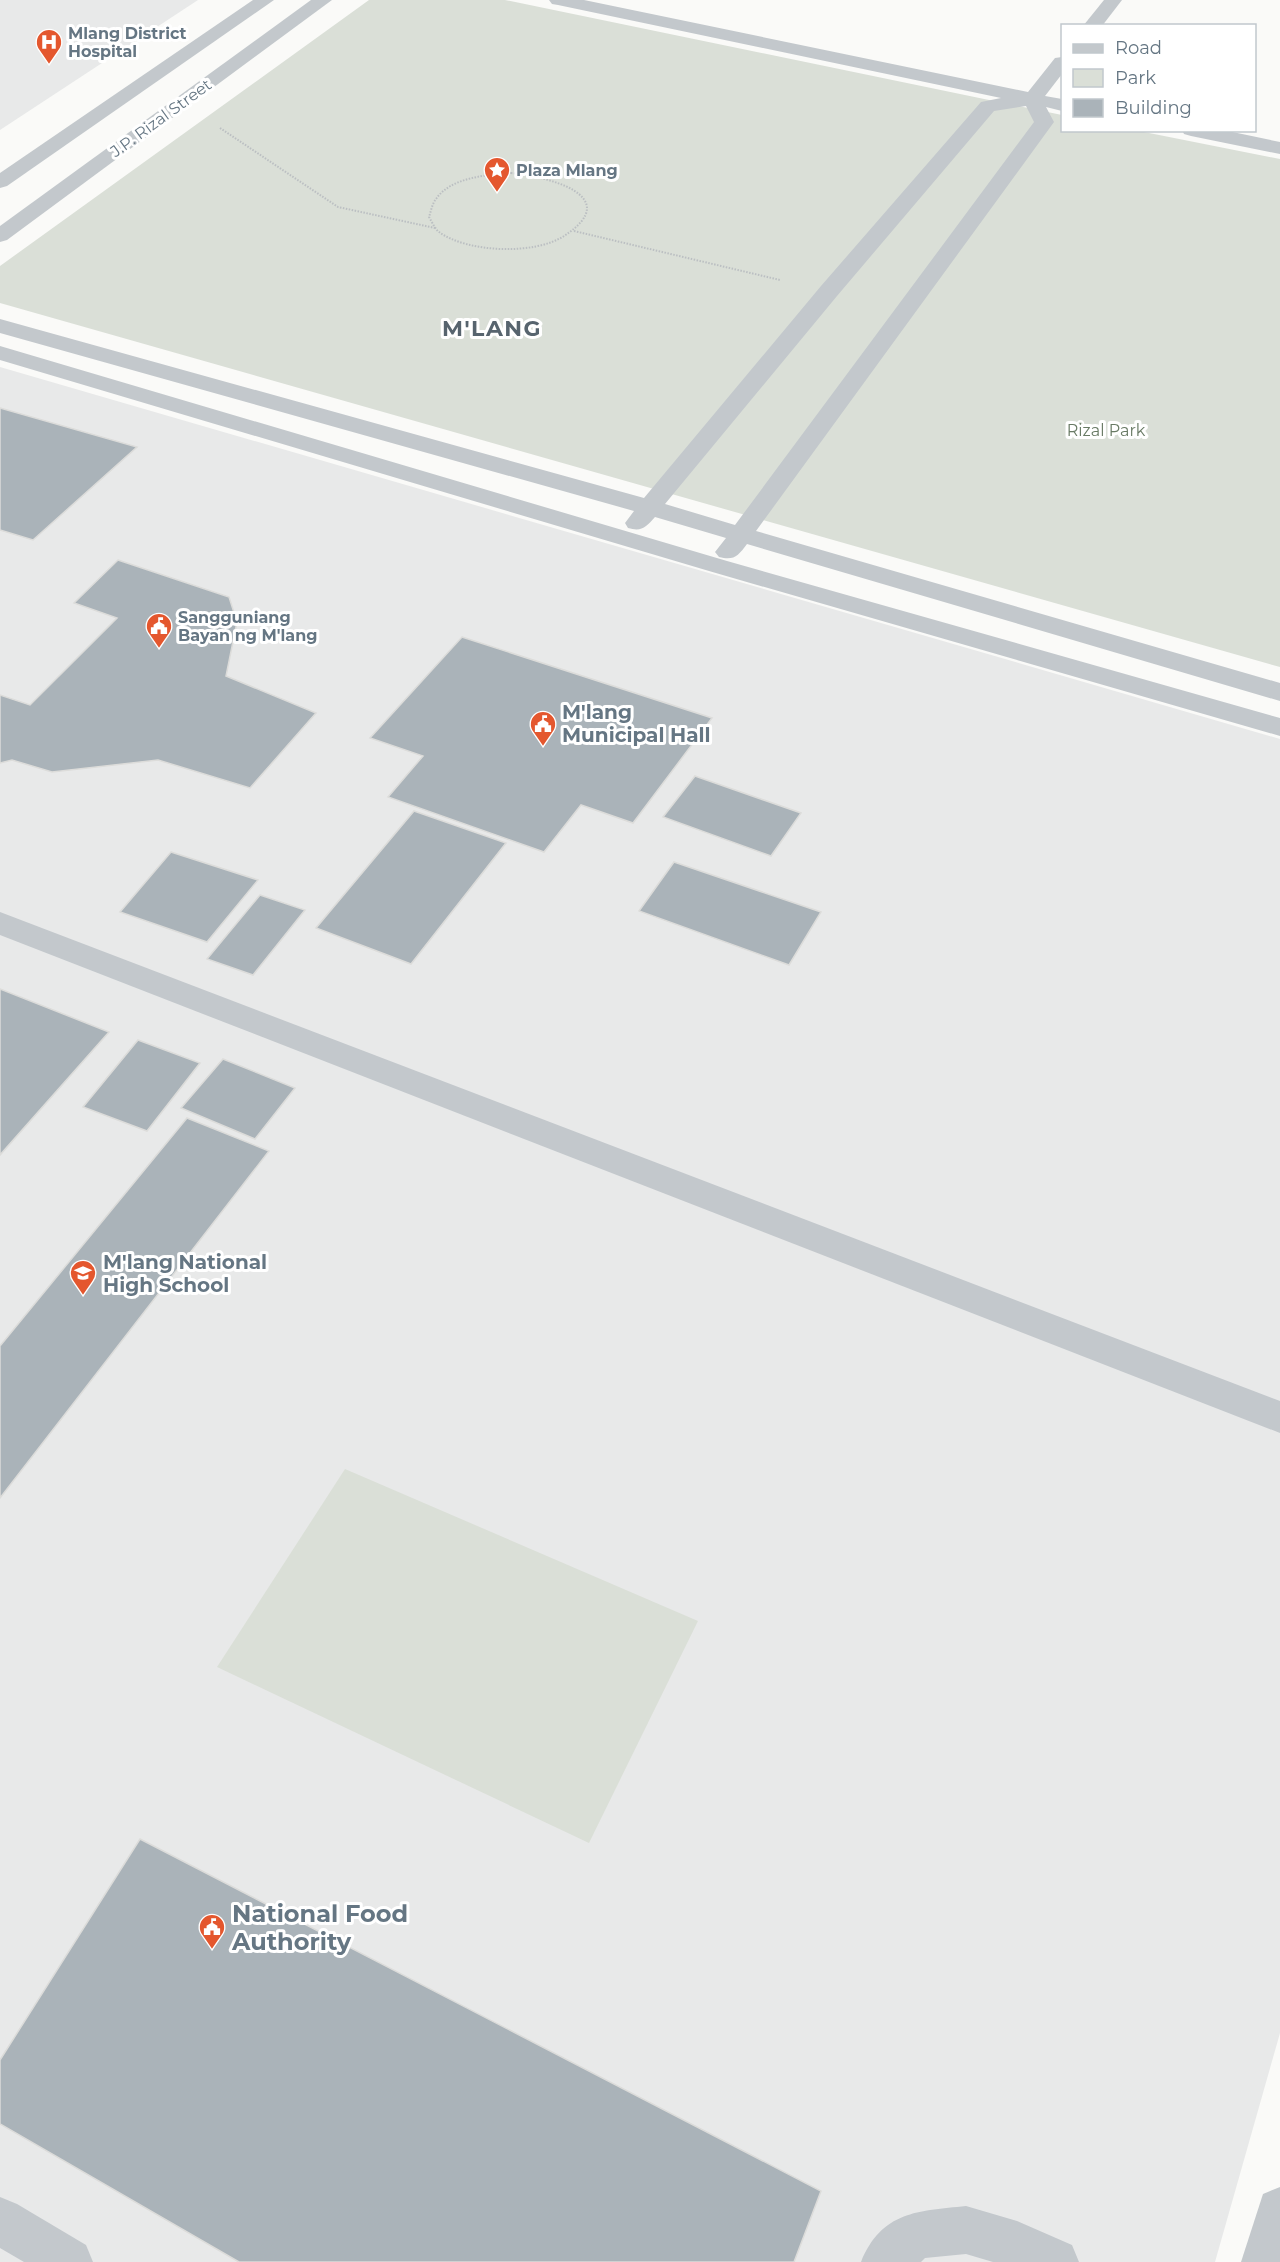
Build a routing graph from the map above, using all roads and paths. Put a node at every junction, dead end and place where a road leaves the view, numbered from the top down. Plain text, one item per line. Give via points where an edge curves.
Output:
1 (265, 0) edge
2 (322, 0) edge
3 (558, 0) edge
4 (1113, 0) edge
5 (1094, 24) edge
6 (1061, 63) edge
7 (1032, 99) junction
8 (181, 103) junction
9 (1061, 105) edge
10 (1201, 132) edge
11 (1280, 148) edge
12 (0, 182) edge
13 (435, 228) junction
14 (574, 231) junction
15 (0, 236) edge
16 (829, 291) junction
17 (0, 326) edge
18 (0, 353) edge
19 (651, 508) junction
20 (740, 535) junction
21 (624, 537) junction
22 (718, 566) junction
23 (1280, 692) edge
24 (1280, 728) edge
25 (0, 922) edge
26 (1280, 1417) edge
27 (1280, 2211) edge
28 (0, 2221) edge
29 (69, 2262) edge
30 (885, 2262) edge
31 (1055, 2262) edge
32 (1265, 2262) edge

1 - 12 street, J.P. Rizal Street
2 - 8 street, J.P. Rizal Street
3 - 7 street
4 - 5 street
6 - 7 street
7 - 9 street
7 - 16 street via 988,106
7 - 20 street via 1044,122
8 - 13 path via 338,207
8 - 15 street, J.P. Rizal Street
10 - 11 street
13 - 14 path via 468,245 500,249 540,246
13 - 14 path via 429,217 439,194 470,179 511,173 550,179 578,193 586,212
14 - 16 path
16 - 19 street
17 - 19 street
18 - 21 street
19 - 20 street
19 - 21 street
20 - 22 street
20 - 23 street
21 - 22 street
22 - 24 street
25 - 26 street
27 - 32 street
28 - 29 street
30 - 31 street via 915,2235 966,2230 1017,2245

